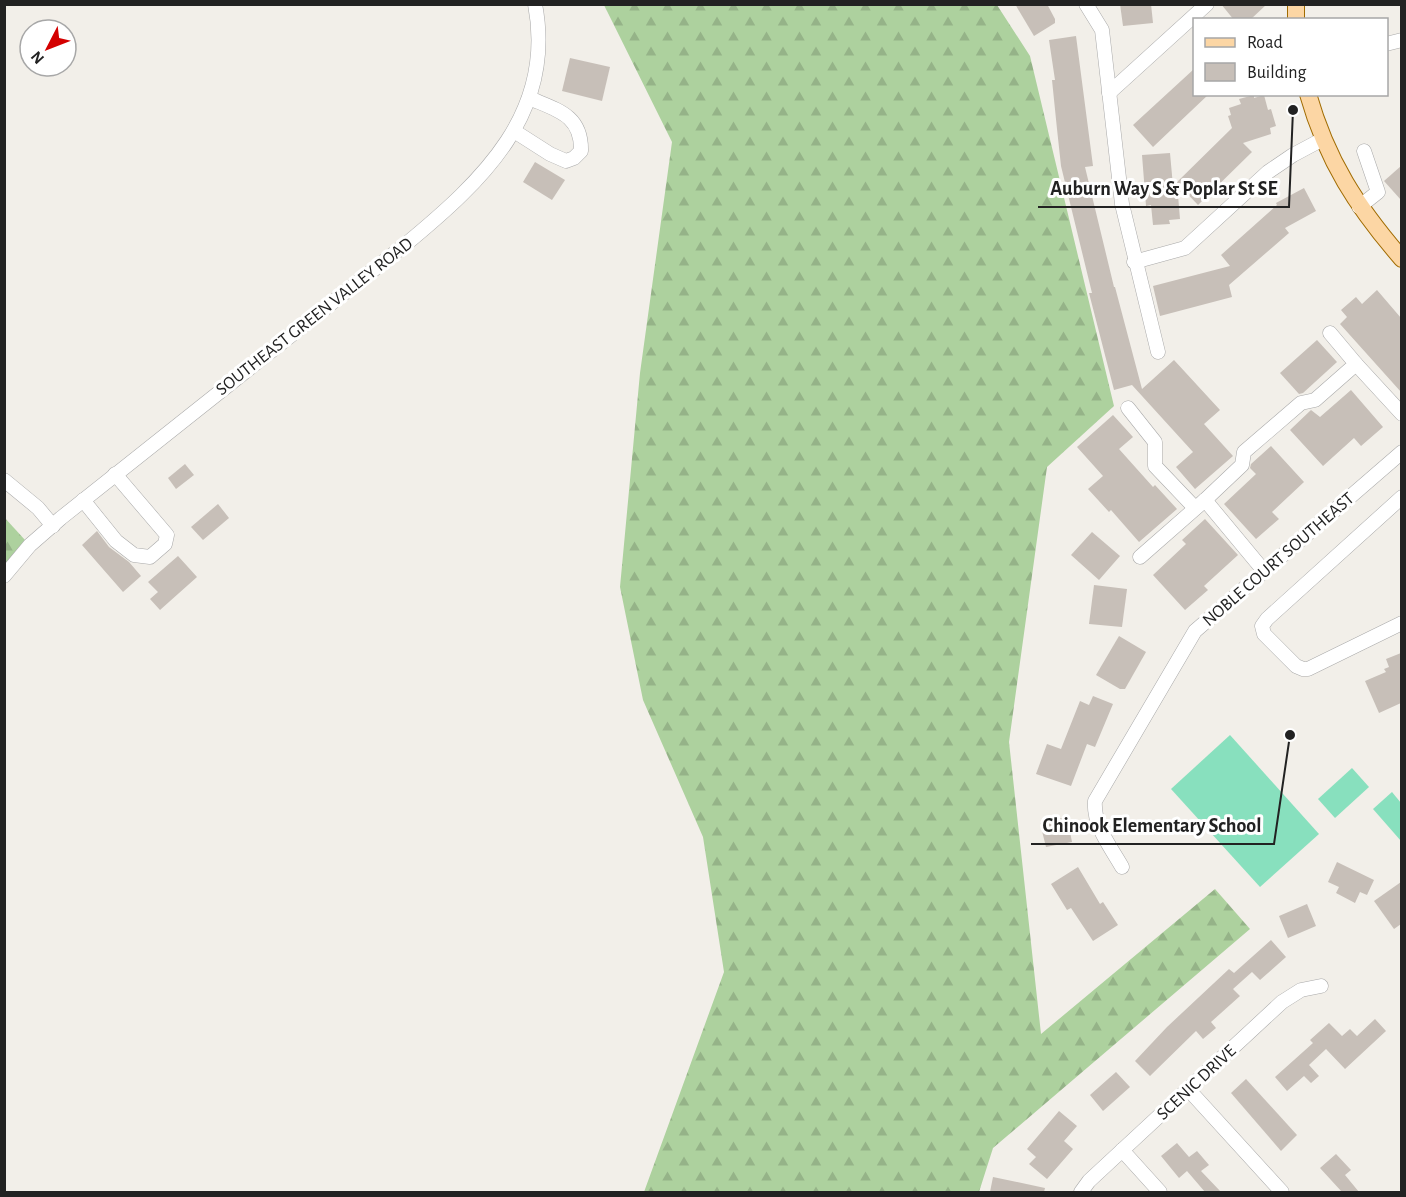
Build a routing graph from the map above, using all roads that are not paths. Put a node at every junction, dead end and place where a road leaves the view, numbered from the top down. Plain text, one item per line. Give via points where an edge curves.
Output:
1 (535, 4) edge
2 (1086, 4) edge
3 (1207, 4) edge
4 (1109, 93) junction
5 (1309, 96) edge
6 (529, 98) junction
7 (514, 132) junction
8 (1323, 140) junction
9 (1364, 151) dead end
10 (1359, 207) junction
11 (1401, 259) edge
12 (1134, 262) junction
13 (1330, 333) dead end
14 (1158, 352) dead end
15 (1356, 364) junction
16 (1128, 408) dead end
17 (1401, 414) edge
18 (1401, 453) edge
19 (115, 474) junction
20 (4, 480) edge
21 (1401, 498) edge
22 (83, 500) junction
23 (1200, 504) junction
24 (53, 526) junction
25 (1140, 557) dead end
26 (1264, 571) junction
27 (4, 576) edge
28 (1401, 623) edge
29 (1122, 867) dead end
30 (1321, 986) dead end
31 (1188, 1089) junction
32 (1122, 1150) junction
33 (1081, 1192) edge
34 (1160, 1192) edge
35 (1282, 1192) edge

1 - 6 street, SOUTHEAST GREEN VALLEY ROAD via 538,49
2 - 4 street via 1102,30
3 - 4 street
4 - 12 street via 1122,204
5 - 8 main road
6 - 7 street, SOUTHEAST GREEN VALLEY ROAD
6 - 7 street via 565,114 576,124 582,139 581,151 566,161
7 - 19 street, SOUTHEAST GREEN VALLEY ROAD via 479,179 441,215
8 - 10 main road
8 - 12 street via 1268,172 1185,248
9 - 10 street via 1378,192
10 - 11 main road
12 - 14 street
13 - 15 street
15 - 17 street
15 - 23 street via 1314,400 1301,403 1244,452 1242,465
16 - 23 street via 1155,442 1155,466
18 - 26 street, NOBLE COURT SOUTHEAST
19 - 22 street, SOUTHEAST GREEN VALLEY ROAD
19 - 22 street via 167,535 165,544 150,557 134,555 116,541
20 - 24 street
21 - 28 street via 1263,626 1264,634 1296,666 1308,669
22 - 24 street, SOUTHEAST GREEN VALLEY ROAD
23 - 25 street
23 - 26 street
24 - 27 street, SOUTHEAST GREEN VALLEY ROAD via 30,545
26 - 29 street, NOBLE COURT SOUTHEAST via 1195,631 1095,801 1098,825
30 - 31 street, SCENIC DRIVE via 1301,990 1282,1002
31 - 32 street, SCENIC DRIVE
31 - 35 street
32 - 33 street, SCENIC DRIVE
32 - 34 street

